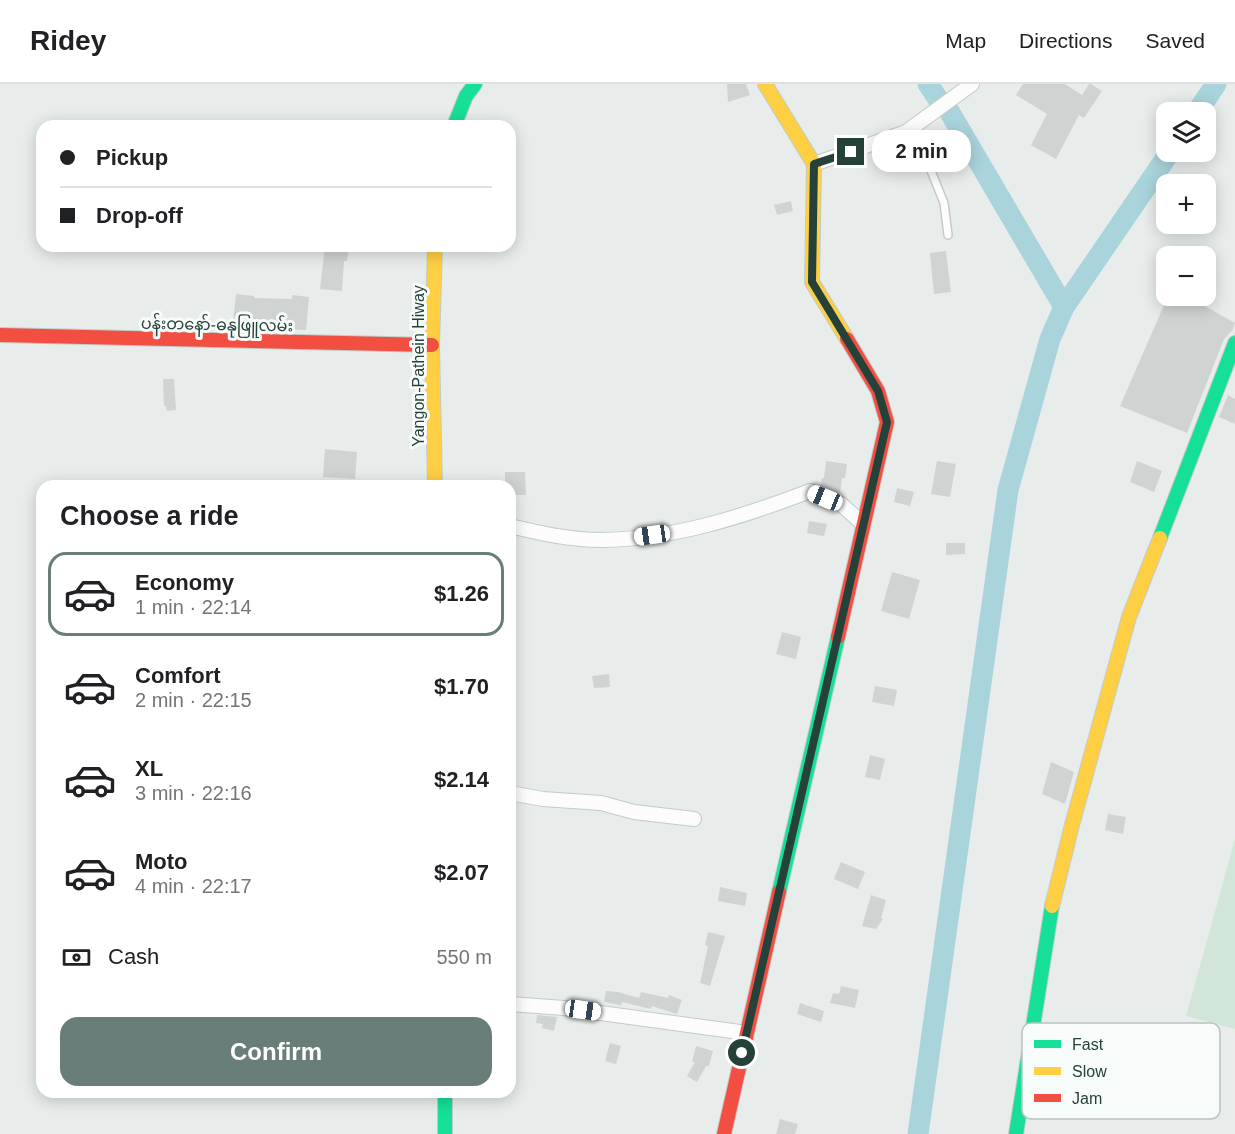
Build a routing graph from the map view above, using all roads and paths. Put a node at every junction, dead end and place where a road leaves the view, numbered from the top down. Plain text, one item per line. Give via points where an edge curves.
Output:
1 (475, 84) edge
2 (765, 84) edge
3 (972, 84) edge
4 (456, 120) edge
5 (906, 132) junction
6 (814, 164) junction
7 (948, 235) dead end
8 (435, 252) edge
9 (0, 335) edge
10 (1235, 343) edge
11 (432, 345) junction
12 (435, 480) edge
13 (863, 524) junction
14 (516, 527) edge
15 (516, 794) edge
16 (694, 819) dead end
17 (516, 1004) edge
18 (1033, 1023) edge
19 (747, 1033) junction
20 (1022, 1094) edge
21 (445, 1098) edge
22 (446, 1134) edge
23 (724, 1134) edge
24 (1016, 1134) edge

1 - 4 main road
2 - 6 main road
3 - 5 street
5 - 6 street
5 - 7 lane via 925,156 944,203
6 - 13 main road via 812,282 878,391 887,422
8 - 11 main road, Yangon-Pathein Hiway
9 - 11 main road, ပန်းတနော်-ဓနုဖြူလမ်း
10 - 18 main road via 1129,617 1048,922
11 - 12 main road, Yangon-Pathein Hiway
13 - 14 street via 841,504 810,491 727,521 634,538 564,537
13 - 19 main road
15 - 16 street
17 - 19 street
19 - 23 main road
20 - 24 main road
21 - 22 main road

